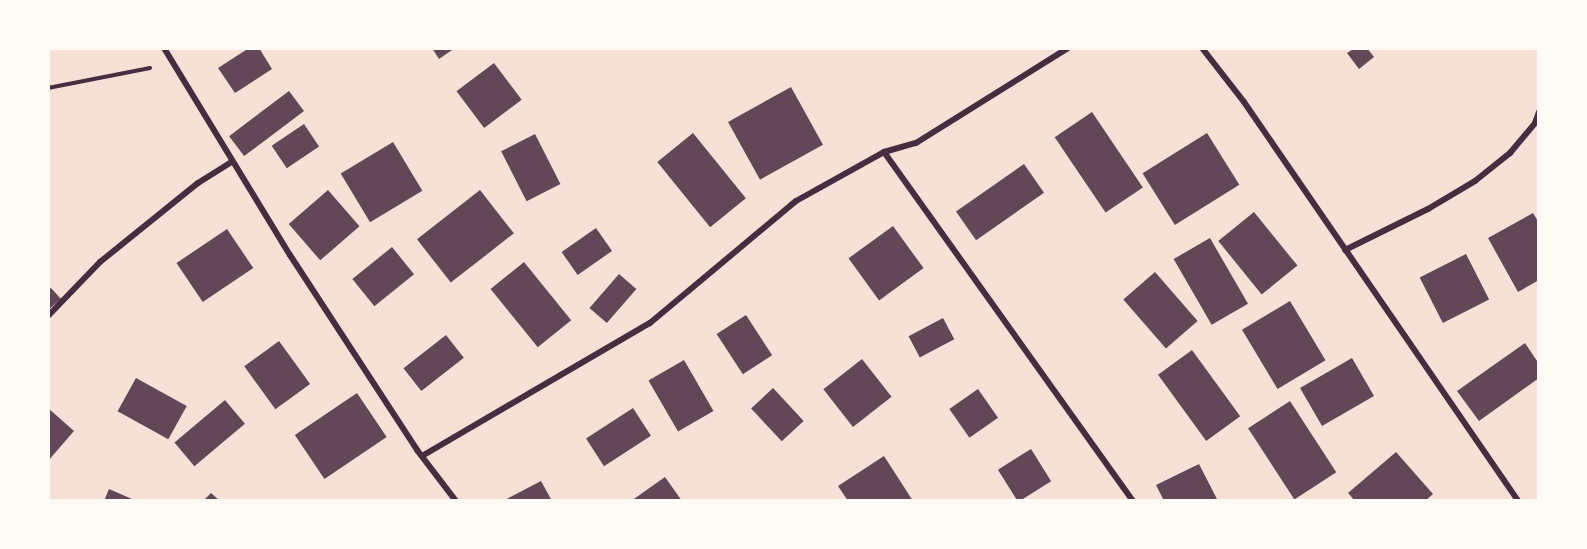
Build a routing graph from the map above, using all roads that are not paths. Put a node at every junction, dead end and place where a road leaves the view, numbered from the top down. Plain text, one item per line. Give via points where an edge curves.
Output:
1 (164, 48) edge
2 (1068, 48) edge
3 (1202, 48) edge
4 (1539, 111) edge
5 (884, 152) junction
6 (232, 162) junction
7 (1345, 250) junction
8 (48, 316) edge
9 (422, 456) junction
10 (456, 501) edge
11 (1133, 501) edge
12 (1518, 501) edge

1 - 6 street
2 - 5 street via 916,142
3 - 7 street via 1244,102
4 - 7 street via 1535,123 1510,153 1475,181
5 - 9 street via 796,201 650,323
5 - 11 street
6 - 8 street via 198,183 100,262
6 - 9 street
7 - 12 street
9 - 10 street

